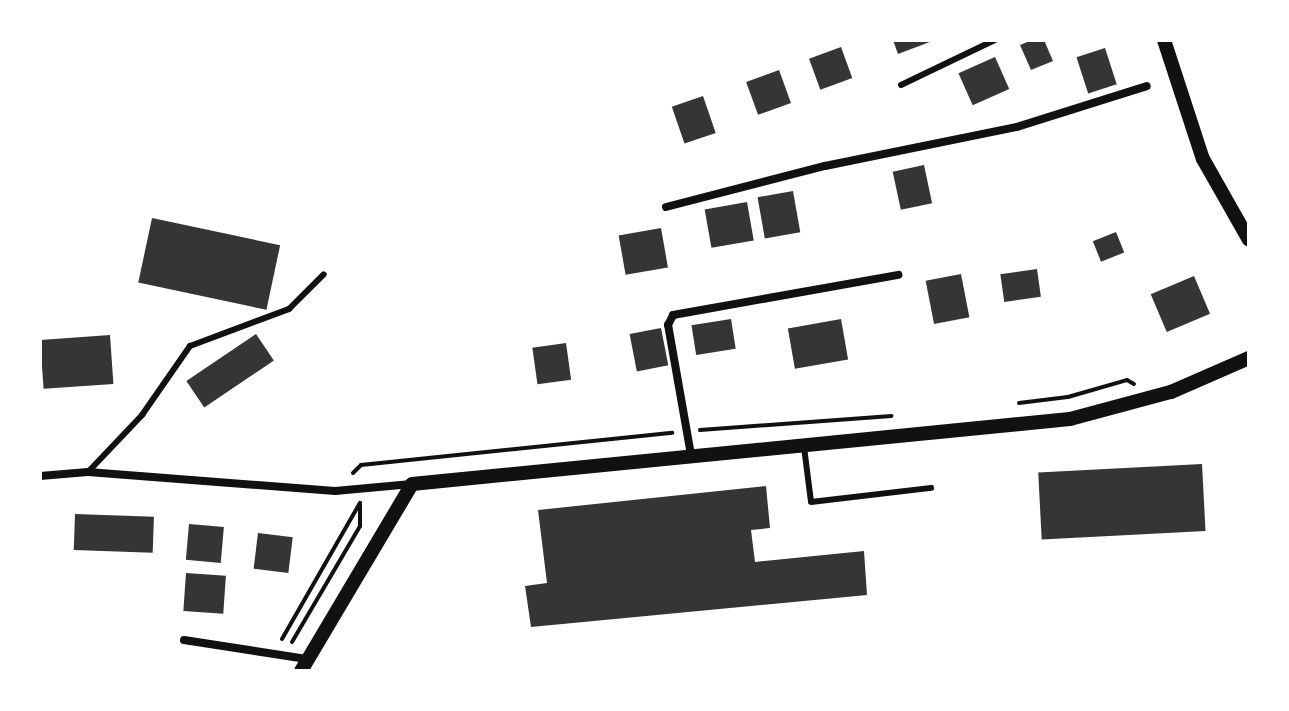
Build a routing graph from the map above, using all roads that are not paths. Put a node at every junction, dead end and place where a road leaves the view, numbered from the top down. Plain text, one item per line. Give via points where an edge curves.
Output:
1 (995, 40) edge
2 (1164, 40) edge
3 (901, 85) dead end
4 (1147, 86) dead end
5 (666, 207) dead end
6 (1249, 240) edge
7 (324, 274) dead end
8 (898, 275) dead end
9 (1249, 358) edge
10 (803, 445) junction
11 (691, 455) junction
12 (88, 472) junction
13 (40, 476) edge
14 (412, 484) junction
15 (931, 488) dead end
16 (184, 640) dead end
17 (304, 665) edge

1 - 3 lane
2 - 6 street via 1203,159
4 - 5 street via 1017,127 825,166
7 - 12 lane via 289,309 190,346 142,415
8 - 11 street via 673,315 668,325
9 - 10 street via 1153,398 1070,419
10 - 11 street
10 - 15 lane via 811,502
11 - 14 street
12 - 13 street
12 - 14 street via 335,491
14 - 17 street
16 - 17 street via 275,650

